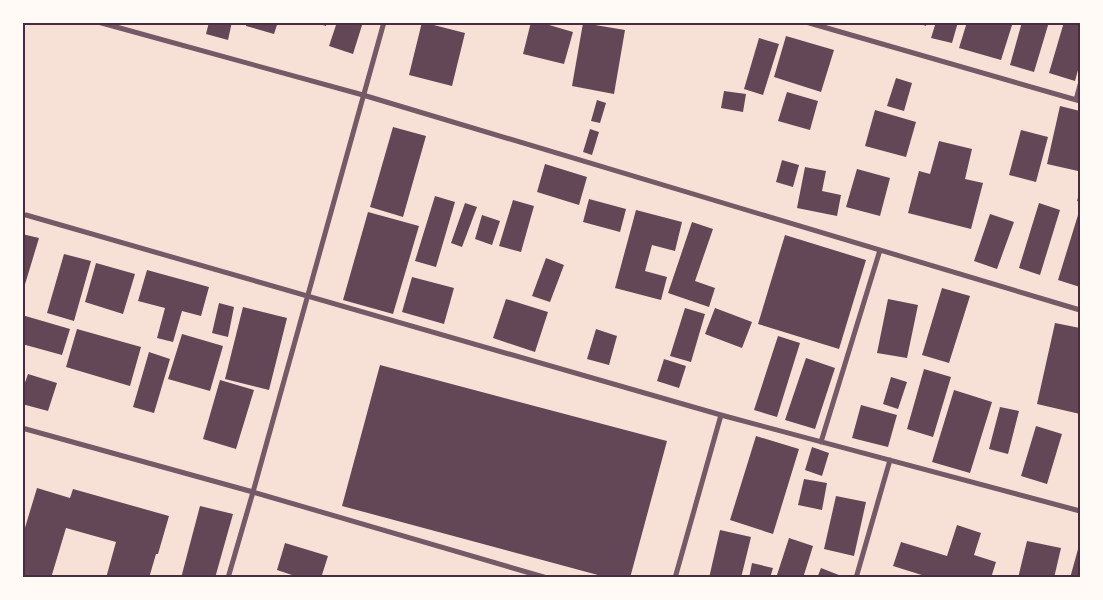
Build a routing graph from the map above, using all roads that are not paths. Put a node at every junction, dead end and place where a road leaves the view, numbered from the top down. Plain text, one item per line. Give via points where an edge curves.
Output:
1 (98, 22) edge
2 (384, 22) edge
3 (806, 22) edge
4 (1080, 85) edge
5 (363, 95) junction
6 (1078, 101) edge
7 (26, 215) dead end
8 (880, 250) junction
9 (308, 296) junction
10 (1080, 310) edge
11 (721, 415) junction
12 (22, 428) edge
13 (821, 442) junction
14 (890, 460) junction
15 (253, 492) junction
16 (1080, 511) edge
17 (228, 578) edge
18 (547, 578) edge
19 (676, 578) edge
20 (856, 578) edge

1 - 5 street
2 - 5 street
3 - 6 street
4 - 6 street
5 - 8 street
5 - 9 street
7 - 9 street
8 - 10 street
8 - 13 street
9 - 11 street
9 - 15 street
11 - 13 street
11 - 19 street
12 - 15 street
13 - 14 street
14 - 16 street
14 - 20 street
15 - 17 street
15 - 18 street

